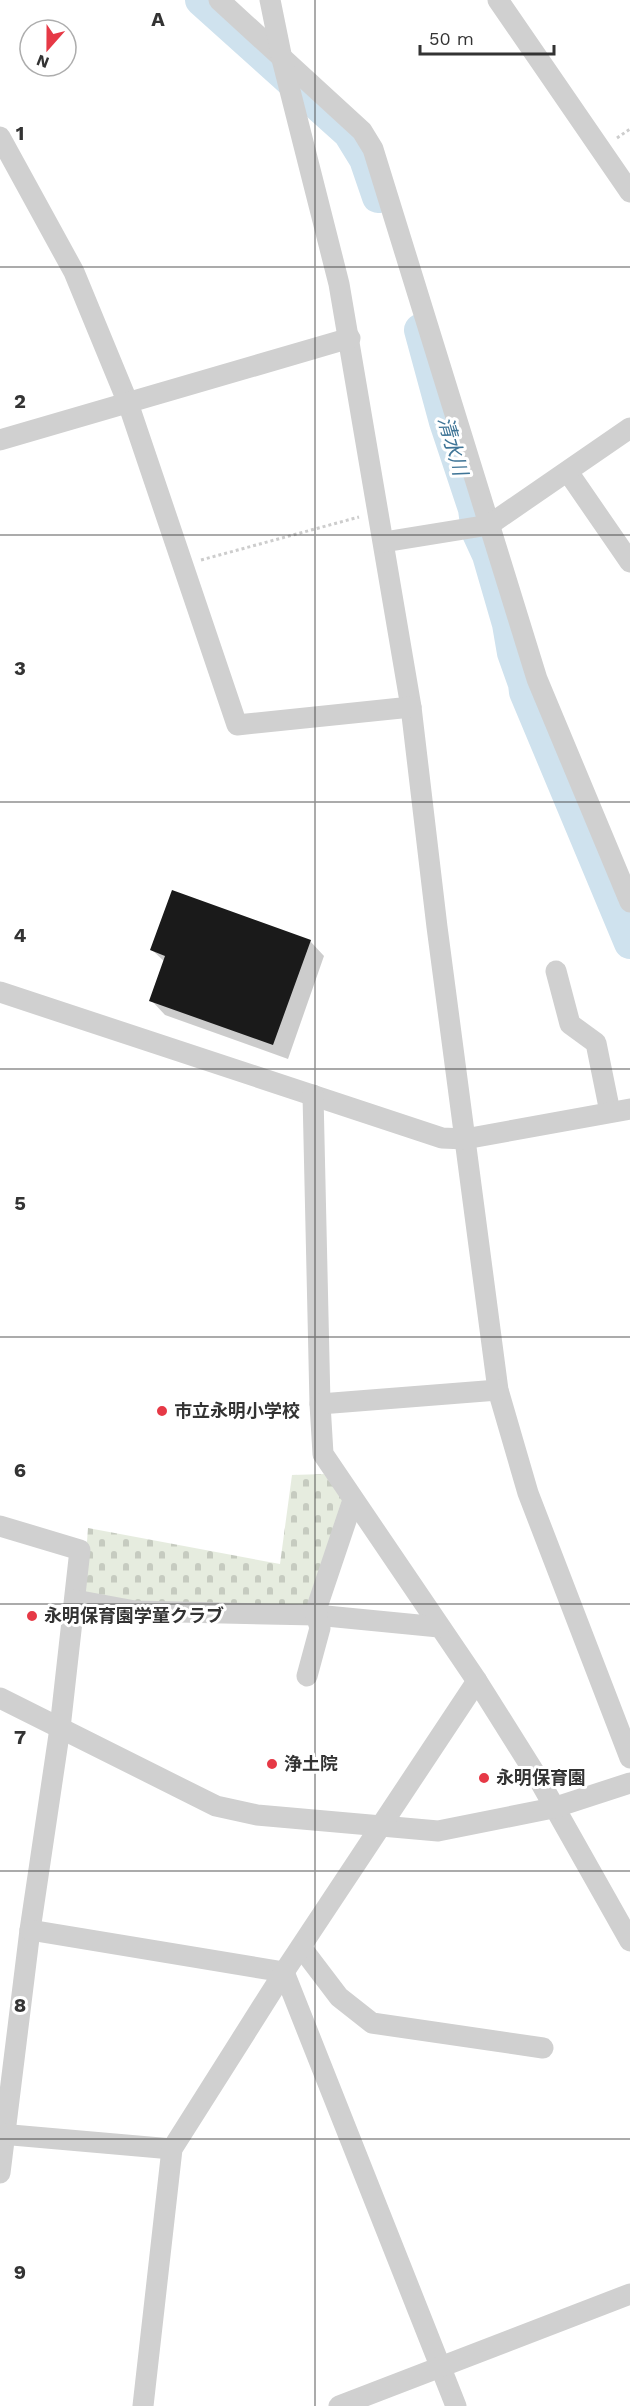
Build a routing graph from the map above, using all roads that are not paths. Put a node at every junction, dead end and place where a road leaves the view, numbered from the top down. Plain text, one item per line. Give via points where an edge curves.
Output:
1 (219, 0) edge
2 (270, 0) edge
3 (498, 0) edge
4 (282, 58) junction
5 (0, 137) edge
6 (630, 192) edge
7 (350, 339) junction
8 (128, 404) junction
9 (630, 428) edge
10 (0, 440) edge
11 (568, 472) junction
12 (489, 525) junction
13 (384, 542) junction
14 (630, 562) edge
15 (411, 707) junction
16 (630, 902) edge
17 (556, 971) dead end
18 (0, 992) edge
19 (313, 1095) junction
20 (620, 1110) edge
21 (465, 1139) junction
22 (498, 1390) junction
23 (320, 1404) junction
24 (353, 1500) junction
25 (0, 1526) edge
26 (75, 1600) junction
27 (316, 1615) junction
28 (439, 1627) junction
29 (307, 1676) dead end
30 (477, 1682) junction
31 (0, 1698) edge
32 (60, 1728) junction
33 (630, 1758) edge
34 (630, 1784) edge
35 (554, 1808) junction
36 (381, 1825) junction
37 (30, 1930) junction
38 (630, 1941) edge
39 (301, 1947) junction
40 (284, 1972) junction
41 (543, 2049) dead end
42 (2, 2134) edge
43 (172, 2149) junction
44 (0, 2173) edge
45 (630, 2294) edge
46 (441, 2368) junction
47 (143, 2406) edge
48 (339, 2406) edge
49 (456, 2406) edge

1 - 4 street
2 - 4 street
3 - 6 street
4 - 7 street
4 - 12 street via 362,131 373,149
5 - 8 street via 74,272
7 - 8 street
7 - 13 street
8 - 10 street
8 - 15 street via 237,725
9 - 11 street
11 - 12 street
11 - 14 street
12 - 13 street
12 - 16 street via 537,680
13 - 15 street
15 - 21 street
17 - 20 street via 570,1024 596,1043
18 - 19 street
19 - 21 street via 442,1138
19 - 23 street
20 - 21 street
21 - 22 street
22 - 23 street
22 - 33 street via 528,1493
23 - 24 street via 323,1454
24 - 27 street
24 - 28 street
25 - 26 street via 80,1550
26 - 27 street via 135,1611
26 - 32 street
27 - 28 street
27 - 29 street via 320,1628
28 - 30 street
30 - 35 street
30 - 36 street
31 - 32 street
32 - 36 street via 216,1806 257,1815
32 - 37 street
34 - 35 street
35 - 36 street via 438,1831
35 - 38 street
36 - 39 street
37 - 40 street
37 - 42 street
39 - 40 street
39 - 41 street via 339,1997 372,2023
40 - 43 street
40 - 46 street
42 - 43 street
42 - 44 street
43 - 47 street
45 - 46 street
46 - 48 street
46 - 49 street

